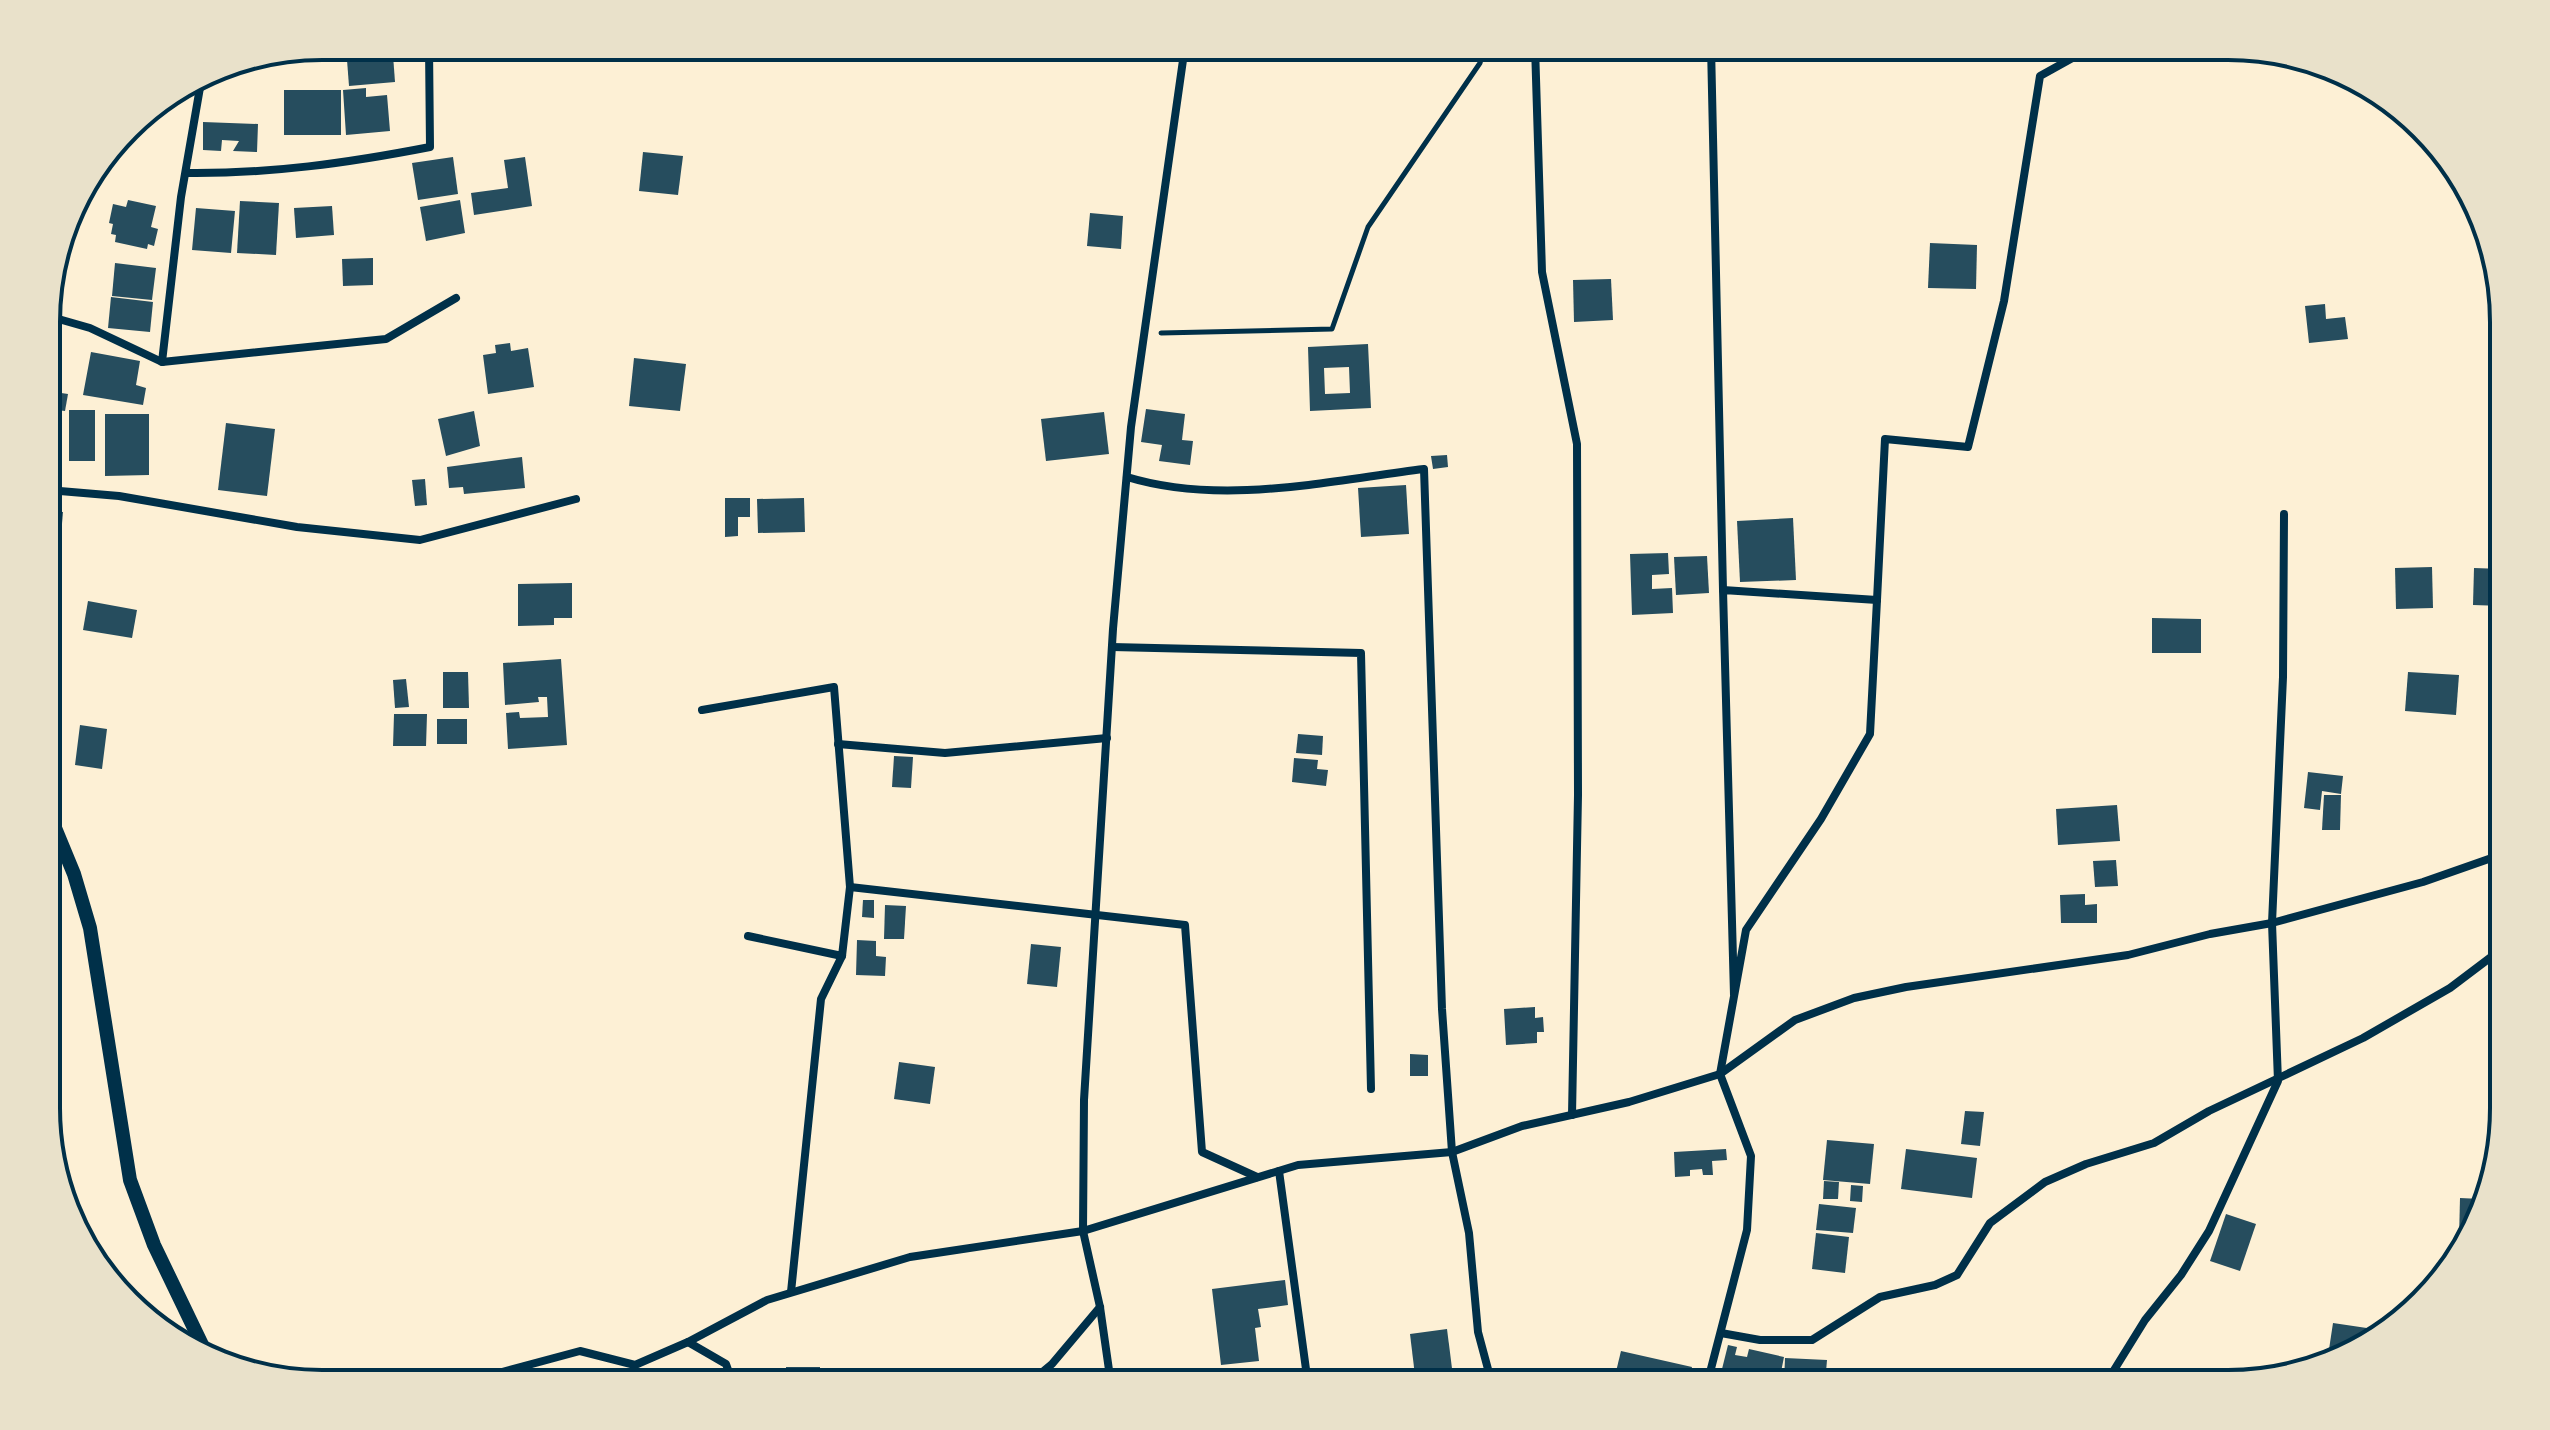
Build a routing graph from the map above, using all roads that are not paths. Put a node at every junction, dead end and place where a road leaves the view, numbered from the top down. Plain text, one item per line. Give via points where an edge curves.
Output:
1 (1535, 60) edge
2 (1711, 60) edge
3 (2069, 60) edge
4 (429, 61) edge
5 (1183, 61) edge
6 (200, 91) edge
7 (186, 173) junction
8 (456, 298) dead end
9 (60, 319) edge
10 (162, 362) junction
11 (1127, 477) junction
12 (60, 491) edge
13 (576, 499) dead end
14 (2284, 514) dead end
15 (1723, 590) junction
16 (1877, 600) junction
17 (1112, 647) junction
18 (702, 710) dead end
19 (1107, 738) junction
20 (838, 744) junction
21 (60, 840) edge
22 (2489, 859) edge
23 (850, 887) junction
24 (1097, 915) junction
25 (2272, 923) junction
26 (748, 936) dead end
27 (842, 956) junction
28 (2489, 961) edge
29 (1734, 995) junction
30 (1720, 1074) junction
31 (2278, 1081) junction
32 (1371, 1089) dead end
33 (1572, 1115) junction
34 (1452, 1152) junction
35 (1279, 1171) junction
36 (1258, 1177) junction
37 (1083, 1231) junction
38 (791, 1292) junction
39 (1100, 1307) junction
40 (1721, 1333) junction
41 (199, 1339) edge
42 (688, 1342) junction
43 (1306, 1369) edge
44 (1488, 1369) edge
45 (1711, 1369) edge
46 (2115, 1369) edge
47 (510, 1370) edge
48 (728, 1370) edge
49 (1045, 1370) edge
50 (1109, 1370) edge

1 - 33 street via 1542,272 1577,444
2 - 15 street
3 - 16 street via 2040,76 2004,301 1968,447 1885,439
4 - 7 street via 430,147 333,165
5 - 11 street
6 - 7 street
7 - 10 street
8 - 10 street via 386,339
9 - 10 street
11 - 17 street
11 - 34 street via 1156,486 1237,491 1424,469 1442,1009
12 - 13 street via 420,540
14 - 25 street
15 - 16 street
15 - 29 street
16 - 29 street via 1870,734 1821,819 1746,930
17 - 19 street
17 - 32 street via 1361,653
18 - 20 street via 834,687
19 - 20 street via 945,753
19 - 24 street
20 - 23 street
21 - 41 street via 90,928 130,1180
22 - 25 street
23 - 24 street
23 - 27 street
24 - 36 street via 1185,925 1202,1152
24 - 37 street via 1084,1100
25 - 30 street via 2128,955 1854,998 1795,1020
25 - 31 street
26 - 27 street
27 - 38 street via 821,999
28 - 31 street via 2438,995
29 - 30 street
30 - 33 street
30 - 40 street via 1751,1156 1747,1230
31 - 40 street via 2209,1111 2154,1143 2045,1182 1990,1223 1957,1275 1935,1285 1880,1297 1812,1340
31 - 46 street via 2209,1231
33 - 34 street via 1522,1126
34 - 35 street
34 - 44 street
35 - 36 street
35 - 43 street
36 - 37 street
37 - 38 street via 910,1257
37 - 39 street
38 - 42 street
39 - 49 street
39 - 50 street
40 - 45 street
42 - 47 street via 635,1365 580,1351
42 - 48 street

